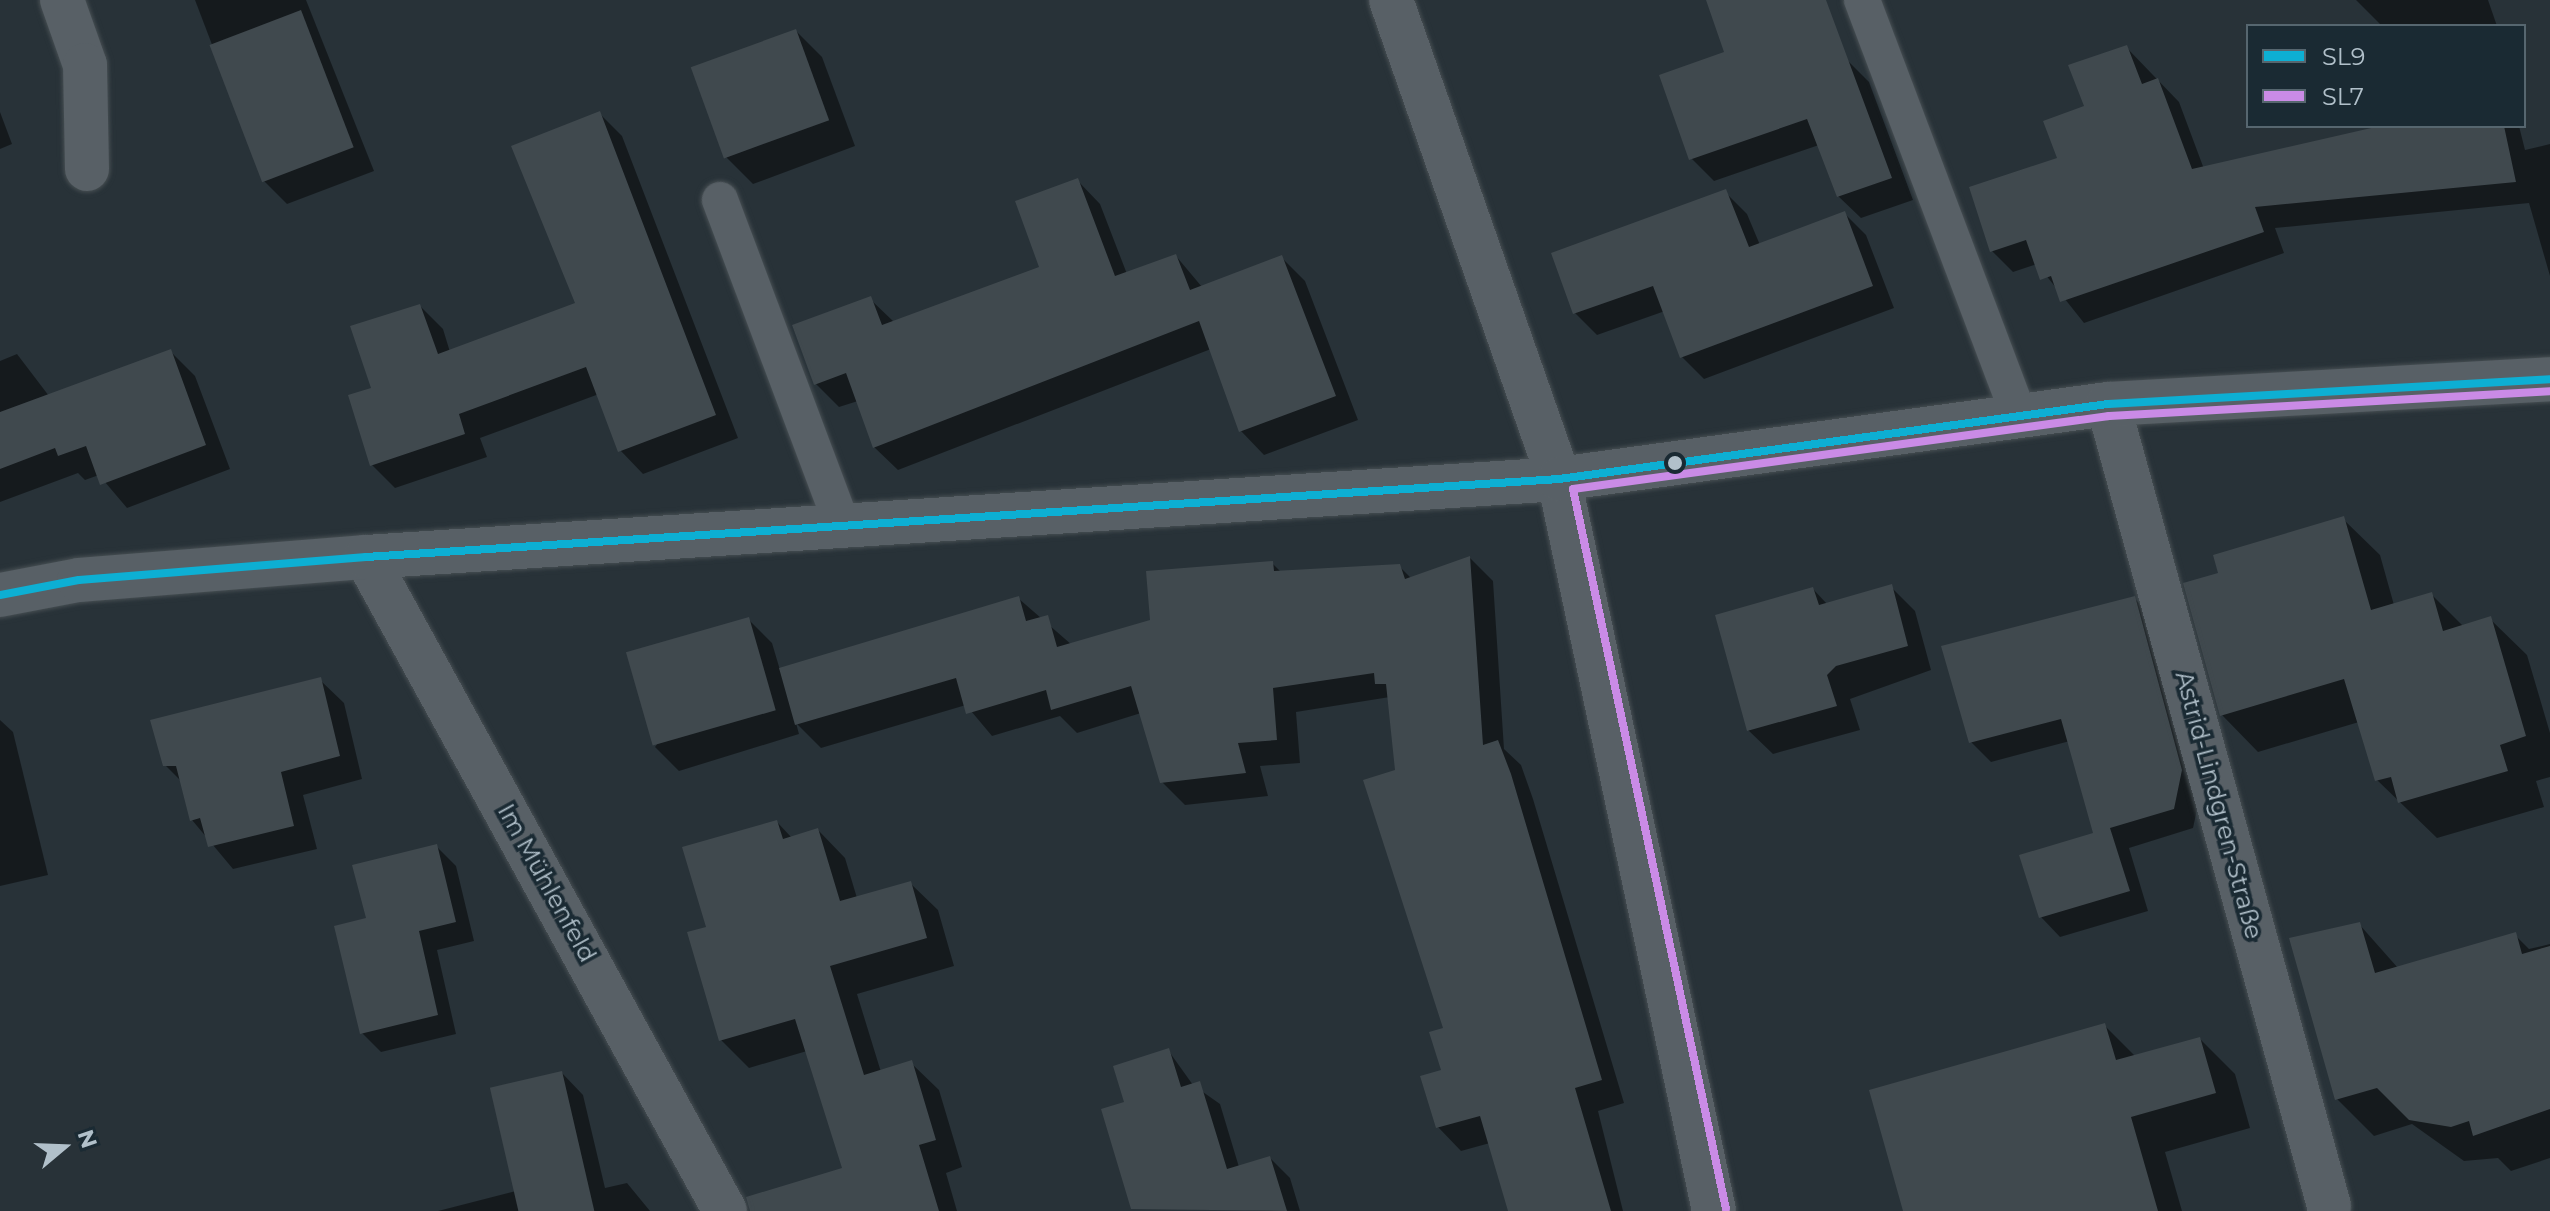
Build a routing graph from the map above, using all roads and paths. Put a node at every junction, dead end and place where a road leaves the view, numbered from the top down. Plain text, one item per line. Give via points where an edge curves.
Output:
1 (62, 0) edge
2 (1391, 0) edge
3 (1862, 0) edge
4 (87, 169) dead end
5 (720, 200) dead end
6 (2550, 379) edge
7 (2108, 404) junction
8 (2019, 416) junction
9 (1559, 479) junction
10 (842, 525) junction
11 (366, 557) junction
12 (0, 595) edge
13 (2329, 1206) dead end
14 (725, 1211) edge
15 (1714, 1211) edge

1 - 4 street via 85,65
2 - 9 street
3 - 8 lane
5 - 10 lane
6 - 7 street
7 - 8 street
7 - 13 street, Astrid-Lindgren-Straße
8 - 9 street
9 - 10 street
9 - 15 street
10 - 11 street
11 - 12 street via 79,580
11 - 14 street, Im Mühlenfeld

